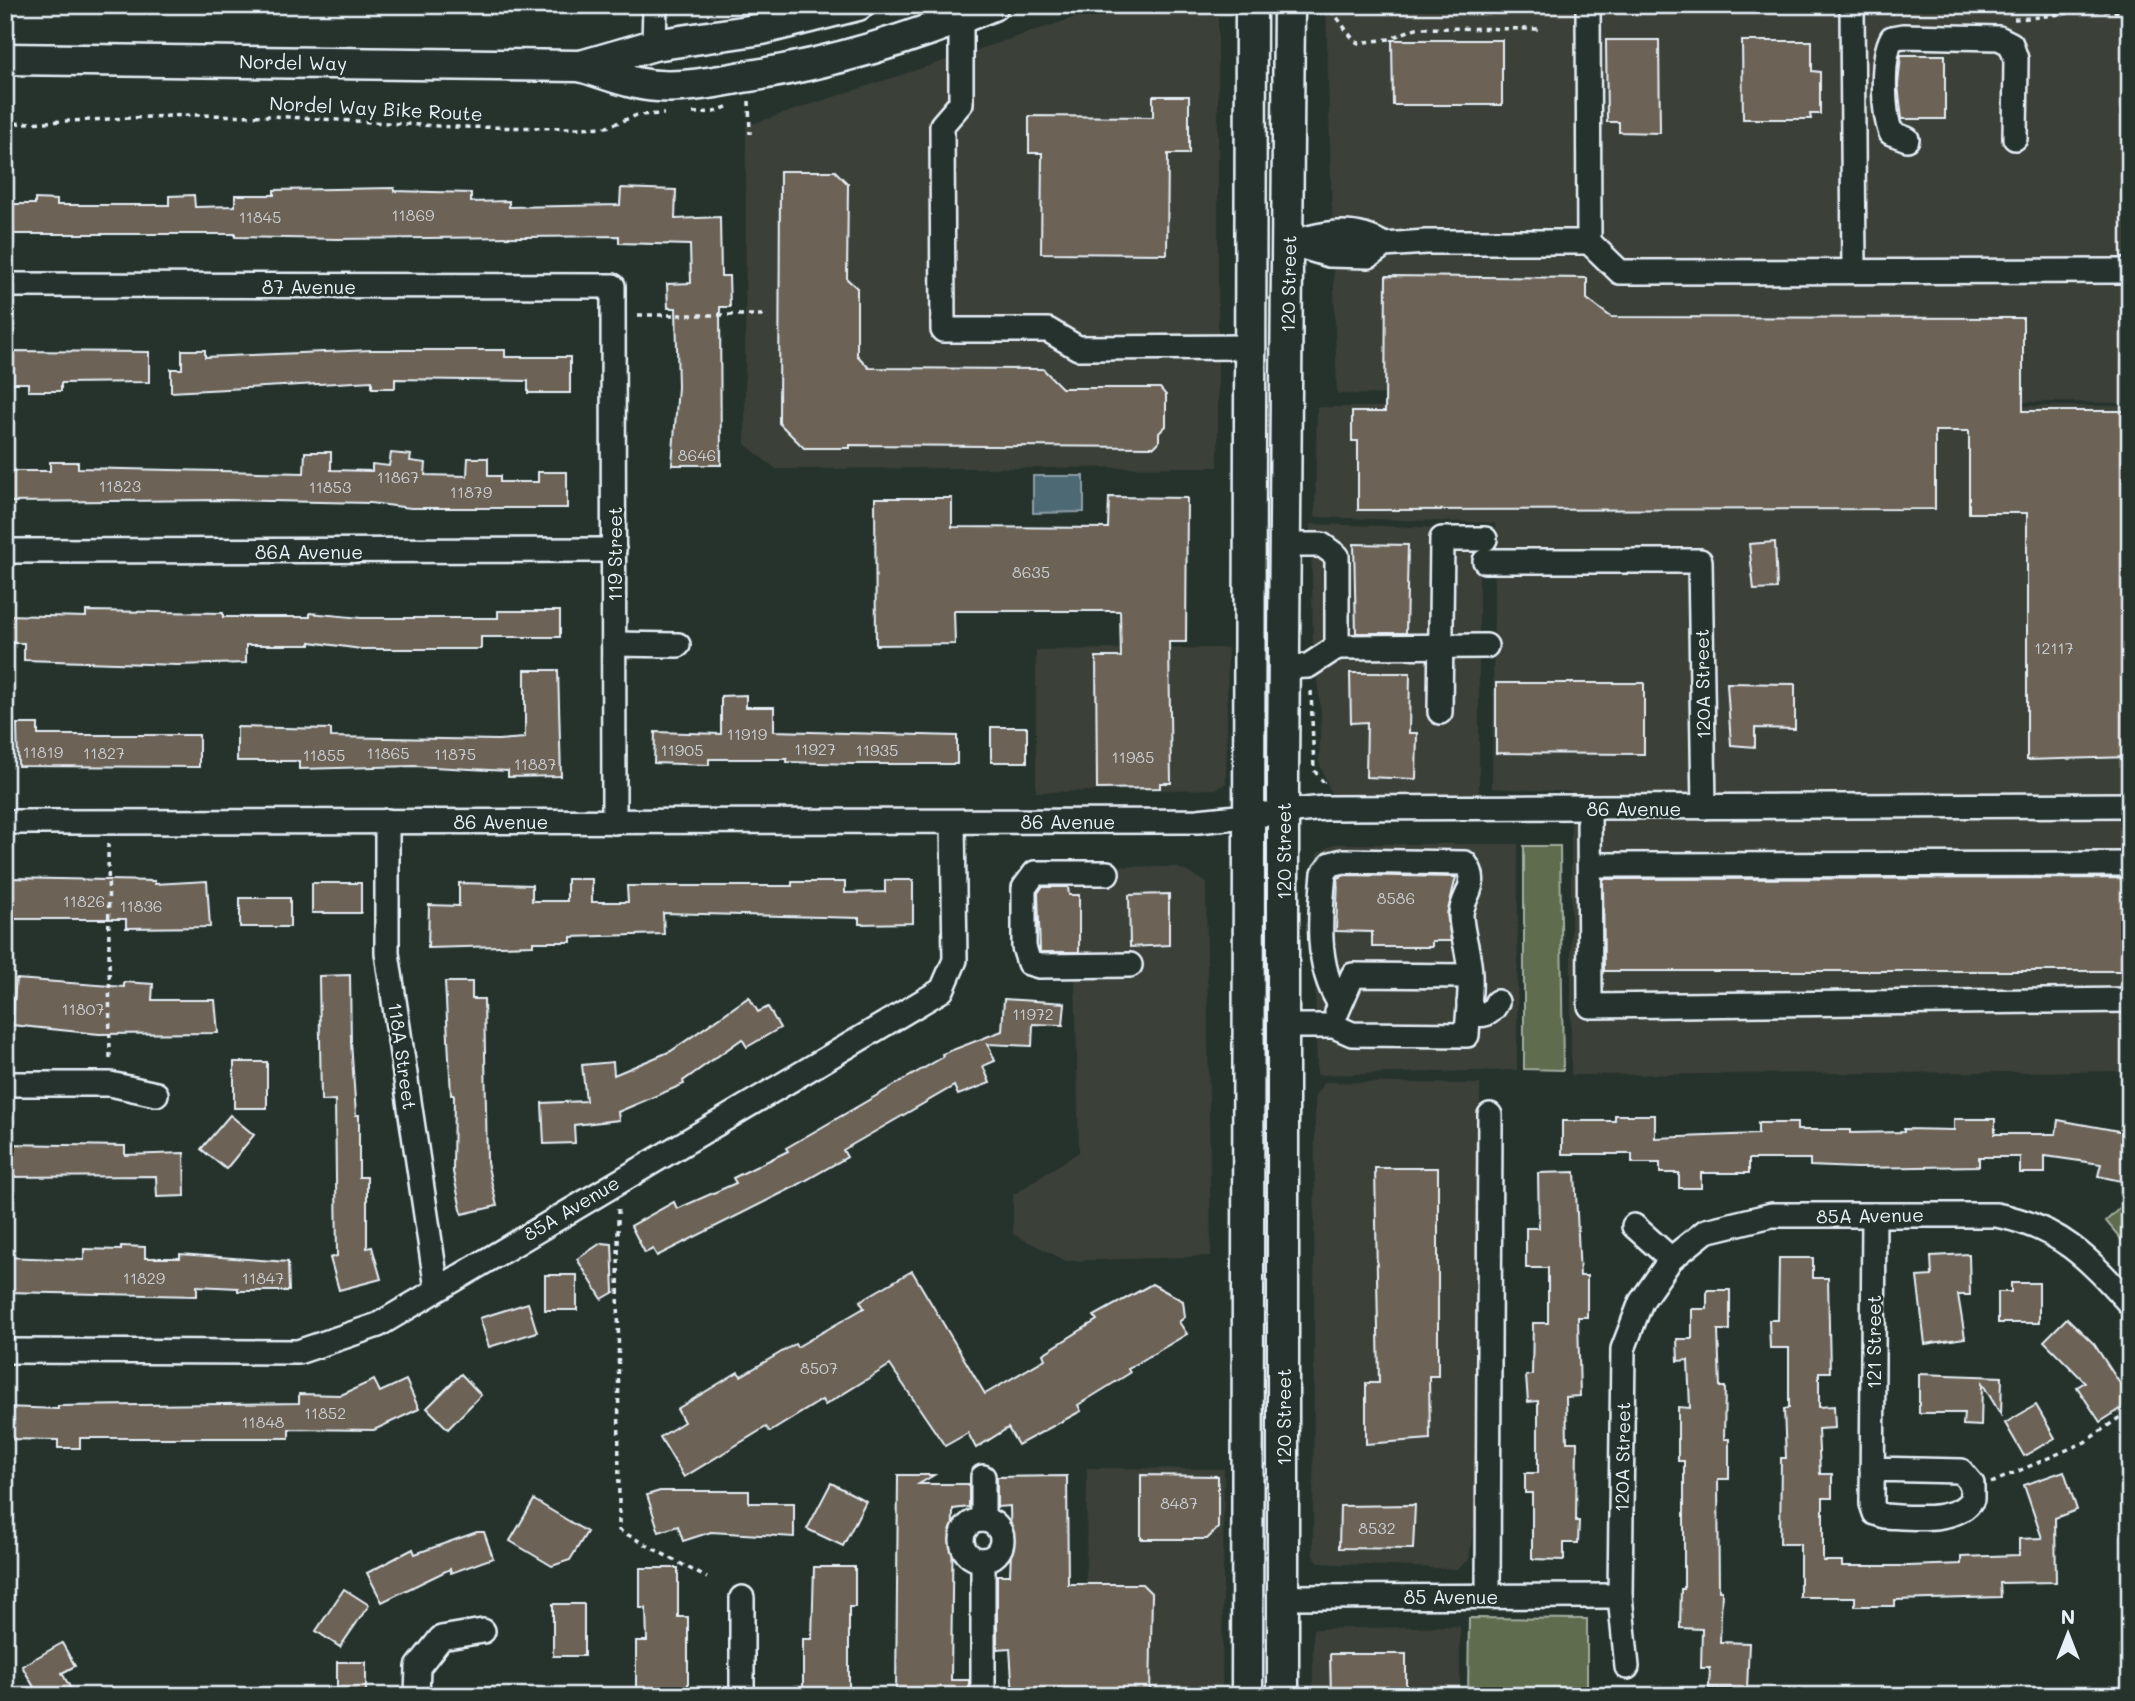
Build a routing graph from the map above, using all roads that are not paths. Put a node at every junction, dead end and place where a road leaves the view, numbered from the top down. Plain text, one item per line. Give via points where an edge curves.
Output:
1 (655, 5) edge
2 (858, 5) edge
3 (993, 5) edge
4 (1251, 5) edge
5 (1289, 5) edge
6 (1588, 5) edge
7 (1852, 5) edge
8 (961, 19) junction
9 (654, 46) junction
10 (5, 59) edge
11 (580, 66) junction
12 (2015, 138) dead end
13 (1907, 139) dead end
14 (1589, 242) junction
15 (1289, 243) junction
16 (1854, 271) junction
17 (2130, 271) edge
18 (5, 285) edge
19 (613, 286) joint
20 (1249, 347) junction
21 (1286, 458) junction
22 (1284, 545) junction
23 (614, 550) junction
24 (5, 551) edge
25 (614, 644) junction
26 (678, 645) dead end
27 (1486, 646) dead end
28 (1338, 647) junction
29 (1441, 647) junction
30 (1283, 667) junction
31 (1440, 712) dead end
32 (2130, 805) edge
33 (1704, 807) junction
34 (1589, 808) junction
35 (1283, 813) junction
36 (1248, 817) junction
37 (387, 821) junction
38 (5, 822) edge
39 (614, 822) junction
40 (953, 822) junction
41 (2130, 864) edge
42 (1590, 865) junction
43 (1107, 873) dead end
44 (1130, 965) dead end
45 (1469, 967) junction
46 (2130, 1000) edge
47 (1339, 1002) junction
48 (1497, 1002) dead end
49 (1469, 1003) junction
50 (1283, 1026) junction
51 (1334, 1026) junction
52 (5, 1084) edge
53 (156, 1094) dead end
54 (1490, 1115) dead end
55 (1874, 1215) junction
56 (1634, 1226) dead end
57 (1671, 1259) junction
58 (437, 1289) junction
59 (2130, 1304) edge
60 (5, 1351) edge
61 (1248, 1432) junction
62 (1872, 1469) dead end
63 (983, 1477) dead end
64 (1489, 1596) junction
65 (1620, 1596) junction
66 (1282, 1597) junction
67 (742, 1598) dead end
68 (483, 1631) dead end
69 (1627, 1667) dead end
70 (417, 1696) edge
71 (742, 1696) edge
72 (983, 1696) edge
73 (1247, 1696) edge
74 (1283, 1696) edge

1 - 9 street
2 - 9 main road, Nordel Way via 762,29
3 - 8 main road, Nordel Way
4 - 20 main road, 120 Street
5 - 15 main road, 120 Street
6 - 14 street
7 - 16 street
8 - 11 main road, Nordel Way via 846,57 713,82 656,86
8 - 20 street via 961,103 942,125 943,330 1048,330 1078,348
9 - 11 main road, Nordel Way
10 - 11 main road, Nordel Way
12 - 13 street via 2016,59 2011,44 1999,38 1903,36 1892,38 1886,49 1886,120 1891,134
14 - 15 street via 1384,245 1369,256 1329,254
14 - 16 street via 1620,272
15 - 21 main road, 120 Street
16 - 17 street
18 - 19 street, 87 Avenue
19 - 23 street, 119 Street
20 - 21 main road via 1259,354 1266,373 1270,442
20 - 36 main road, 120 Street
21 - 22 main road, 120 Street
22 - 28 street via 1322,545 1336,556
22 - 30 main road, 120 Street
23 - 24 street, 86A Avenue
23 - 25 street, 119 Street
25 - 26 street
25 - 39 street, 119 Street
27 - 29 street
28 - 29 street
28 - 30 street via 1308,666
29 - 31 street
29 - 33 street, 120A Street via 1442,539 1485,550 1700,561
30 - 35 main road, 120 Street
32 - 33 street, 86 Avenue
33 - 34 street, 86 Avenue
34 - 35 street, 86 Avenue via 1324,808
34 - 42 street
35 - 36 street, 86 Avenue
35 - 50 main road, 120 Street
36 - 40 street, 86 Avenue
36 - 61 main road, 120 Street
37 - 38 street, 86 Avenue
37 - 39 street, 86 Avenue
37 - 58 street, 118A Street via 387,953
39 - 40 street, 86 Avenue
40 - 58 street, 85A Avenue via 955,960 942,990
41 - 42 street
42 - 46 street via 1590,1006
43 - 44 street via 1035,873 1024,888 1024,947 1029,963 1039,966
45 - 47 street via 1353,975
45 - 47 street via 1476,938 1471,871 1465,863 1331,864 1324,873 1322,954 1330,988
45 - 49 street
47 - 51 street
48 - 49 street via 1482,1015
49 - 51 street via 1467,1035 1352,1034
50 - 51 street
50 - 66 main road, 120 Street
52 - 53 street via 110,1084
54 - 64 street
55 - 57 street, 85A Avenue via 1772,1215 1706,1231
55 - 59 street, 85A Avenue via 2021,1219 2082,1252
55 - 62 street, 121 Street
56 - 57 street
57 - 65 street, 120A Street via 1641,1301 1623,1349
58 - 60 street, 85A Avenue via 377,1325 298,1352
61 - 66 main road via 1270,1482 1268,1587
61 - 73 main road, 120 Street
63 - 72 street via 983,1520 966,1528 962,1541 967,1553 983,1560
64 - 65 street, 85 Avenue
64 - 66 street, 85 Avenue
65 - 69 street, 120A Street
66 - 74 main road, 120 Street
67 - 71 street
68 - 70 street via 441,1638 418,1667

